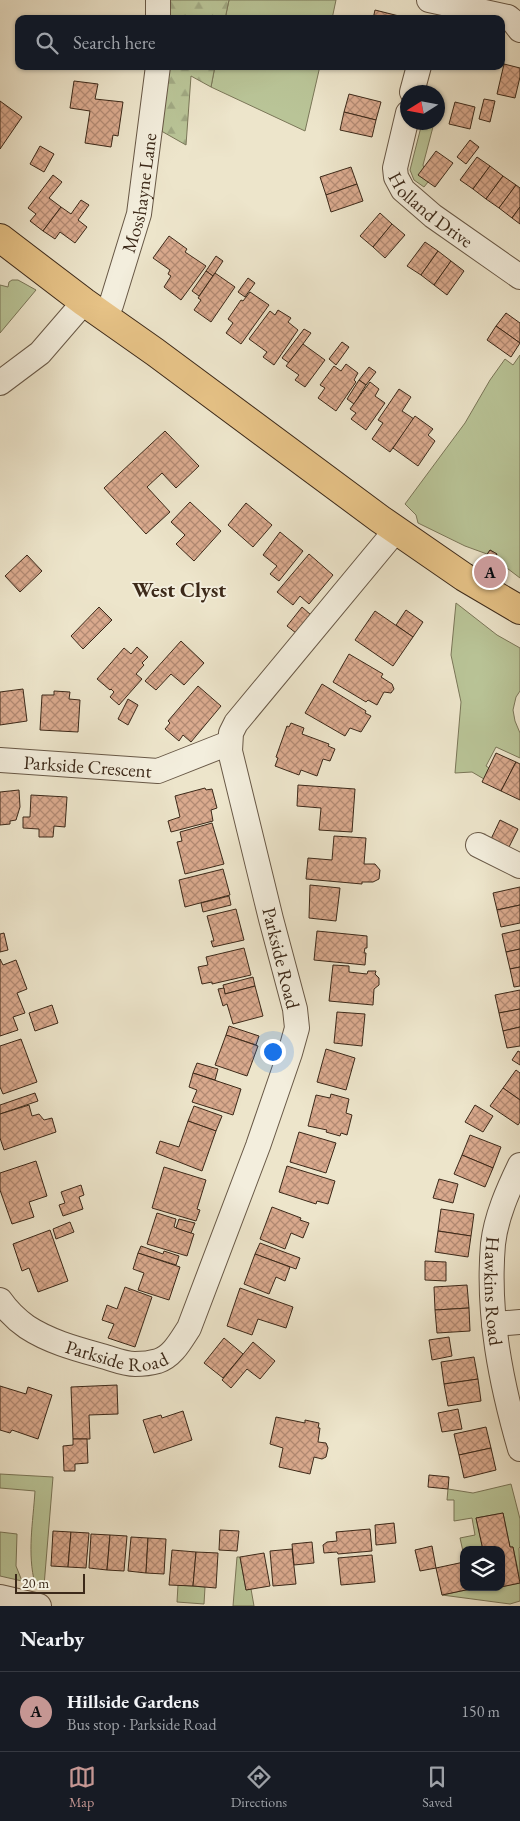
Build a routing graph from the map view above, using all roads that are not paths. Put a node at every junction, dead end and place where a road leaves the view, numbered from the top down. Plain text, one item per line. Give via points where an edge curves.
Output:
1 (158, 0) edge
2 (432, 7) edge
3 (158, 15) edge
4 (493, 15) edge
5 (505, 17) edge
6 (520, 30) edge
7 (157, 70) edge
8 (418, 70) edge
9 (414, 85) edge
10 (404, 130) edge
11 (0, 238) edge
12 (520, 277) edge
13 (93, 308) junction
14 (0, 383) edge
15 (396, 530) junction
16 (520, 610) edge
17 (229, 743) junction
18 (0, 760) edge
19 (478, 845) dead end
20 (520, 866) edge
21 (520, 1165) edge
22 (0, 1300) edge
23 (520, 1322) edge
24 (494, 1324) junction
25 (520, 1449) edge
26 (0, 1597) edge
27 (39, 1606) edge

1 - 3 street
2 - 4 street
5 - 6 street
7 - 13 street, Mosshayne Lane via 139,214 110,305
8 - 9 street
10 - 12 street, Holland Drive via 395,168 403,190 433,216
11 - 13 main road
13 - 14 street, Mosshayne Lane
13 - 15 main road
15 - 16 main road via 464,577
15 - 17 street via 236,723
17 - 18 street, Parkside Crescent via 158,772
17 - 22 street, Parkside Road via 295,1009 296,1028 258,1146 189,1328 167,1356 152,1363 135,1364 39,1334 14,1316
19 - 20 street
21 - 24 street, Hawkins Road via 501,1211 493,1243
23 - 24 street
24 - 25 street, Hawkins Road via 504,1387
26 - 27 street

